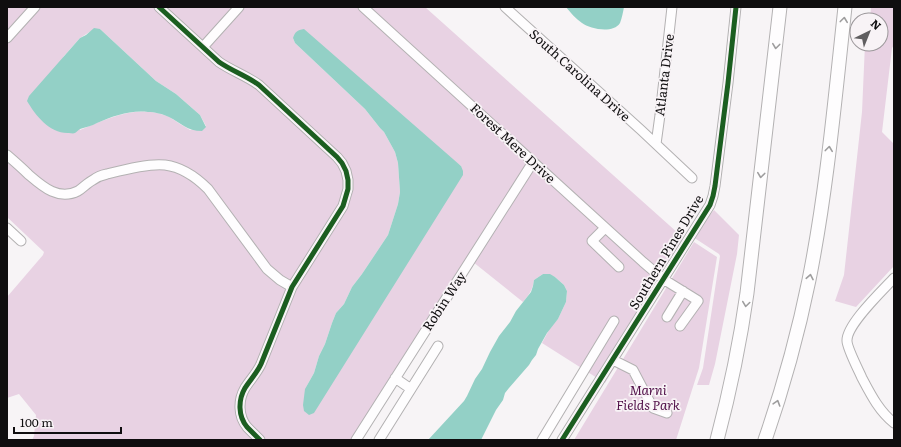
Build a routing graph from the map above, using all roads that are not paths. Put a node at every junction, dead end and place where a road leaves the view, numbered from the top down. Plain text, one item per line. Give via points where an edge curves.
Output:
1 (35, 7) edge
2 (159, 7) edge
3 (239, 7) edge
4 (363, 7) edge
5 (505, 7) edge
6 (672, 7) edge
7 (736, 7) edge
8 (780, 7) edge
9 (845, 7) edge
10 (7, 38) edge
11 (203, 46) junction
12 (656, 144) junction
13 (7, 155) edge
14 (533, 162) junction
15 (692, 178) dead end
16 (605, 228) junction
17 (8, 230) edge
18 (21, 241) dead end
19 (619, 267) dead end
20 (894, 278) edge
21 (663, 279) junction
22 (292, 287) junction
23 (683, 291) junction
24 (667, 317) dead end
25 (614, 321) dead end
26 (680, 326) dead end
27 (438, 346) dead end
28 (613, 360) junction
29 (395, 378) junction
30 (411, 389) junction
31 (667, 413) dead end
32 (894, 423) edge
33 (260, 440) edge
34 (356, 440) edge
35 (379, 440) edge
36 (542, 440) edge
37 (562, 440) edge
38 (717, 440) edge
39 (765, 440) edge

1 - 10 street
2 - 11 street
3 - 11 street
4 - 14 street, Forest Mere Drive
5 - 12 street, South Carolina Drive
6 - 12 street, Atlanta Drive
7 - 21 street, Southern Pines Drive via 713,196 710,205
8 -> 38 highway via 744,314 734,372
39 -> 9 highway via 788,365 809,280 826,177
11 - 22 street via 219,62 252,80 266,91 337,157 346,171 348,189 344,206
12 - 15 street, Southern Pines Drive
13 - 22 street via 44,187 62,194 78,191 92,180 107,174 157,165 174,168 196,179 208,189 267,269 273,276
14 - 16 street, Forest Mere Drive
14 - 29 street, Robin Way
16 - 19 street via 592,241
16 - 21 street, Forest Mere Drive
17 - 18 street
20 - 32 street via 856,319 847,342 871,395
21 - 23 street, Forest Mere Drive
21 - 28 street, Southern Pines Drive
22 - 33 street via 259,369 242,394 240,402 242,419
23 - 24 street
23 - 26 street, Forest Mere Drive via 698,301
25 - 36 street
27 - 30 street
28 - 31 street via 633,370 653,408
28 - 37 street, Southern Pines Drive
29 - 30 street
29 - 34 street, Robin Way
30 - 35 street

